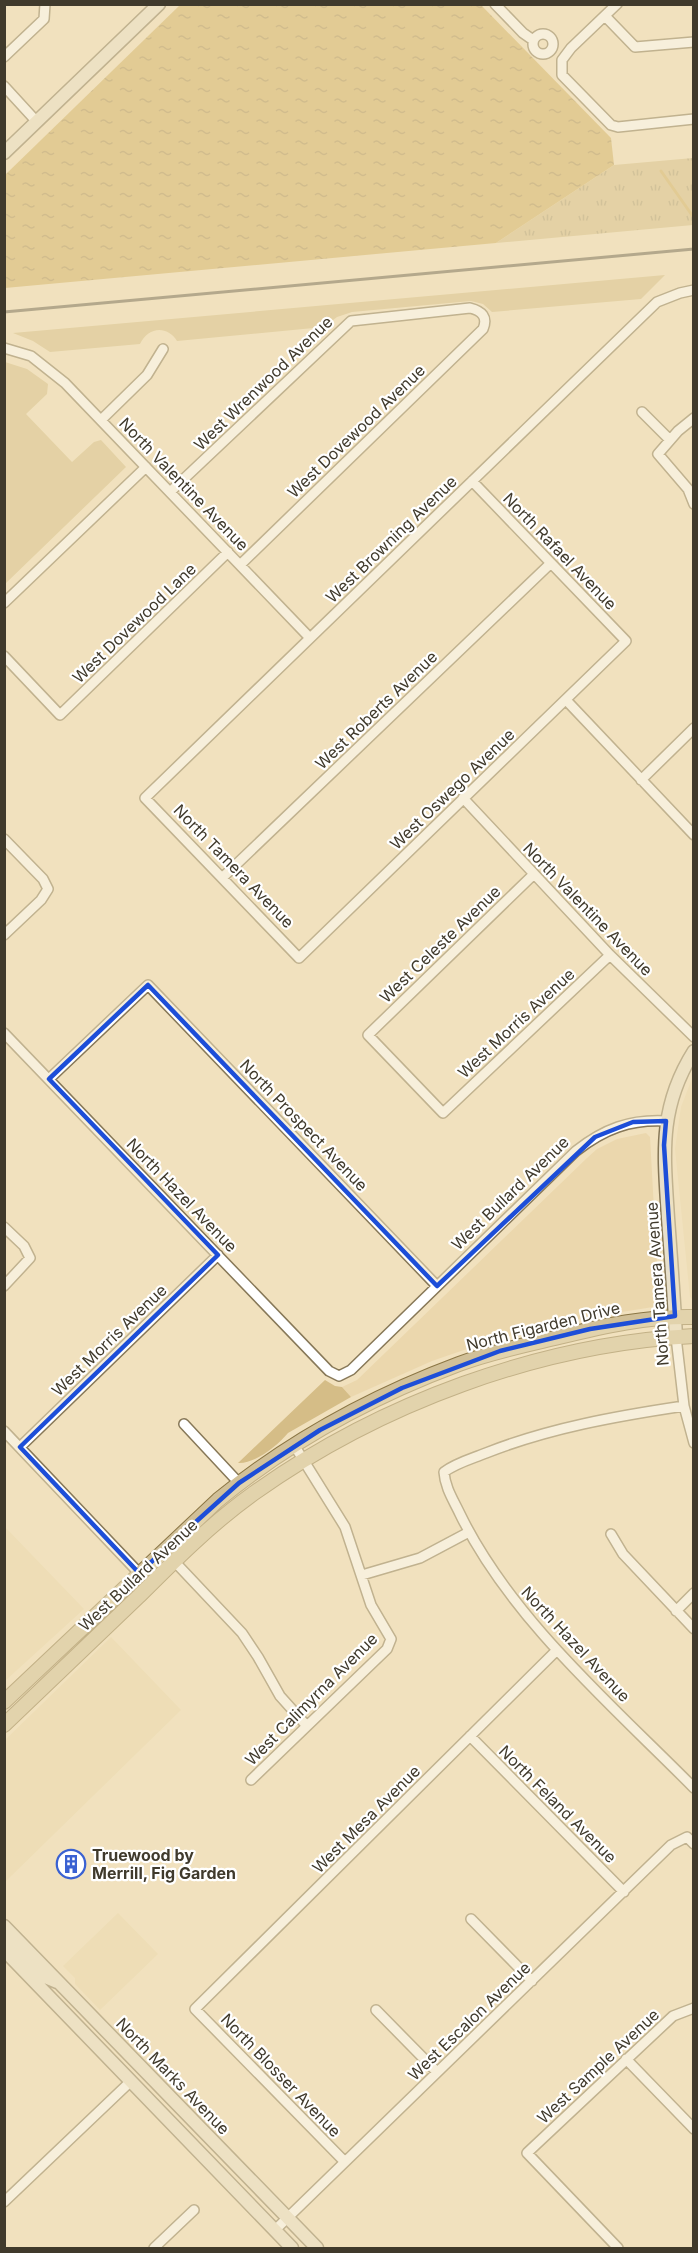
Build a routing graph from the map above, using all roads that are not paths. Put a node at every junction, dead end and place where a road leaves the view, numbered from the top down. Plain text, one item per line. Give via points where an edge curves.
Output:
1 (45, 4) edge
2 (159, 4) edge
3 (495, 4) edge
4 (617, 4) edge
5 (605, 16) junction
6 (552, 38) junction
7 (533, 40) junction
8 (693, 42) edge
9 (571, 48) junction
10 (545, 54) junction
11 (4, 57) edge
12 (562, 60) junction
13 (4, 86) edge
14 (693, 119) edge
15 (37, 122) junction
16 (4, 153) edge
17 (693, 290) edge
18 (484, 315) joint
19 (4, 348) edge
20 (163, 349) dead end
21 (642, 412) dead end
22 (693, 418) edge
23 (101, 420) junction
24 (670, 440) junction
25 (146, 467) junction
26 (472, 481) junction
27 (170, 492) junction
28 (693, 504) edge
29 (228, 552) junction
30 (551, 563) junction
31 (240, 565) junction
32 (4, 603) edge
33 (310, 638) junction
34 (626, 641) joint
35 (4, 656) edge
36 (566, 700) junction
37 (693, 728) edge
38 (640, 780) junction
39 (145, 798) joint
40 (464, 798) junction
41 (693, 835) edge
42 (4, 839) edge
43 (534, 874) junction
44 (222, 878) junction
45 (4, 936) edge
46 (610, 955) junction
47 (299, 958) joint
48 (4, 1033) edge
49 (693, 1037) edge
50 (693, 1051) edge
51 (50, 1079) junction
52 (443, 1113) joint
53 (666, 1122) junction
54 (4, 1227) edge
55 (218, 1255) junction
56 (4, 1286) edge
57 (437, 1286) junction
58 (675, 1317) junction
59 (693, 1317) edge
60 (693, 1336) edge
61 (676, 1337) junction
62 (339, 1376) joint
63 (684, 1406) junction
64 (184, 1424) dead end
65 (4, 1431) edge
66 (693, 1443) edge
67 (294, 1446) junction
68 (20, 1447) junction
69 (303, 1461) junction
70 (239, 1483) junction
71 (219, 1520) junction
72 (469, 1532) junction
73 (610, 1534) dead end
74 (174, 1561) junction
75 (139, 1573) junction
76 (362, 1575) junction
77 (693, 1593) edge
78 (676, 1611) junction
79 (693, 1629) edge
80 (557, 1650) junction
81 (28, 1684) junction
82 (4, 1702) edge
83 (21, 1709) junction
84 (4, 1725) edge
85 (306, 1725) junction
86 (470, 1736) junction
87 (251, 1780) dead end
88 (693, 1788) edge
89 (690, 1840) edge
90 (624, 1892) junction
91 (471, 1918) dead end
92 (4, 1926) edge
93 (4, 1940) edge
94 (4, 1950) edge
95 (532, 1981) junction
96 (61, 1983) junction
97 (693, 2008) edge
98 (195, 2009) joint
99 (376, 2010) dead end
100 (626, 2059) junction
101 (437, 2072) junction
102 (130, 2082) junction
103 (693, 2129) edge
104 (211, 2140) junction
105 (345, 2162) junction
106 (4, 2202) edge
107 (194, 2210) dead end
108 (288, 2217) junction
109 (275, 2230) junction
110 (154, 2248) edge
111 (292, 2248) edge
112 (317, 2248) edge
113 (618, 2248) edge

1 - 11 street via 44,19
2 - 15 main road
3 - 7 street
4 - 5 street
5 - 8 street via 635,47
5 - 9 street
6 - 7 street via 543,33
6 - 9 street
6 - 10 street via 553,47
7 - 10 street via 535,51
9 - 12 street
10 - 12 street
12 - 14 street via 562,75 611,125
13 - 15 street
15 - 16 main road
17 - 26 street, West Browning Avenue via 657,302
18 - 27 street, West Wrenwood Avenue via 470,308 351,321
18 - 31 street, West Dovewood Avenue via 483,329
19 - 23 street, North Valentine Avenue via 31,357 51,370
20 - 23 street via 147,375
21 - 24 street
22 - 24 street
23 - 25 street, North Valentine Avenue
24 - 28 street via 658,454 688,489
25 - 27 street, North Valentine Avenue
25 - 32 street
26 - 30 street, North Rafael Avenue
26 - 33 street, West Browning Avenue
27 - 29 street, North Valentine Avenue
29 - 31 street, North Valentine Avenue
29 - 35 street, West Dovewood Lane via 60,715
30 - 34 street, North Rafael Avenue
30 - 44 street, West Roberts Avenue
31 - 33 street, North Valentine Avenue
33 - 39 street, West Browning Avenue
34 - 36 street, West Oswego Avenue
36 - 38 street
36 - 40 street, West Oswego Avenue
37 - 38 street
38 - 41 street
39 - 44 street, North Tamera Avenue
40 - 43 street, North Valentine Avenue
40 - 47 street, West Oswego Avenue
42 - 45 street via 48,889
43 - 46 street, North Valentine Avenue
43 - 52 street, West Celeste Avenue via 368,1035
44 - 47 street, North Tamera Avenue
46 - 49 street, North Valentine Avenue
46 - 52 street, West Morris Avenue
48 - 51 street, North Hazel Avenue
50 - 53 main road via 682,1068
51 - 55 street, North Hazel Avenue
51 - 57 street, North Prospect Avenue via 148,985
53 - 57 street, West Bullard Avenue via 633,1122 595,1137
53 - 58 main road, North Tamera Avenue via 664,1145
54 - 56 street via 24,1246 30,1258
55 - 62 street, North Hazel Avenue via 329,1371
55 - 68 street, West Morris Avenue
57 - 62 street, West Bullard Avenue via 351,1370
58 - 59 main road, North Figarden Drive
58 - 61 main road, North Tamera Avenue
58 - 67 main road, North Figarden Drive via 590,1329 459,1364 402,1388
60 - 61 main road, North Figarden Drive
61 - 63 street, North Tamera Avenue
61 - 69 main road, North Figarden Drive via 574,1352 480,1379 389,1414
63 - 66 street, North Tamera Avenue
63 - 72 street, North Hazel Avenue via 566,1428 453,1466 444,1472 445,1482
64 - 70 street
65 - 68 street
67 - 69 street
67 - 70 main road, West Bullard Avenue
68 - 75 street
69 - 71 main road, West Bullard Avenue
69 - 76 street via 345,1527
70 - 71 main road
70 - 75 main road, West Bullard Avenue
71 - 74 main road, West Bullard Avenue
72 - 76 street via 420,1558
72 - 80 street, North Hazel Avenue via 507,1591
73 - 78 street via 623,1554
74 - 83 main road, West Bullard Avenue
74 - 85 street via 242,1634 280,1696
75 - 81 main road, West Bullard Avenue
76 - 85 street, West Calimyrna Avenue via 371,1605 391,1639 387,1648
77 - 78 street
78 - 79 street
80 - 86 street, West Mesa Avenue
80 - 88 street, North Hazel Avenue
81 - 82 main road, West Bullard Avenue
81 - 83 main road via 16,1701
83 - 84 main road, West Bullard Avenue
85 - 87 street, West Calimyrna Avenue
86 - 90 street, North Feland Avenue
86 - 98 street, West Mesa Avenue
89 - 90 street, West Escalon Avenue via 671,1845
90 - 95 street, West Escalon Avenue
91 - 95 street
92 - 96 main road, North Marks Avenue
93 - 96 main road via 38,1974
94 - 102 main road, North Marks Avenue
95 - 101 street, West Escalon Avenue
96 - 104 main road, North Marks Avenue
97 - 100 street, West Sample Avenue via 674,2016
98 - 105 street, North Blosser Avenue
99 - 101 street
100 - 103 street
100 - 113 street, West Sample Avenue via 527,2153
101 - 105 street, West Escalon Avenue
102 - 104 main road via 142,2082 186,2126 202,2139
102 - 106 street
102 - 109 main road, North Marks Avenue
104 - 108 main road, North Marks Avenue
105 - 108 street, West Escalon Avenue
107 - 110 street
108 - 109 street, West Escalon Avenue
108 - 112 main road, North Marks Avenue
109 - 111 main road, North Marks Avenue

